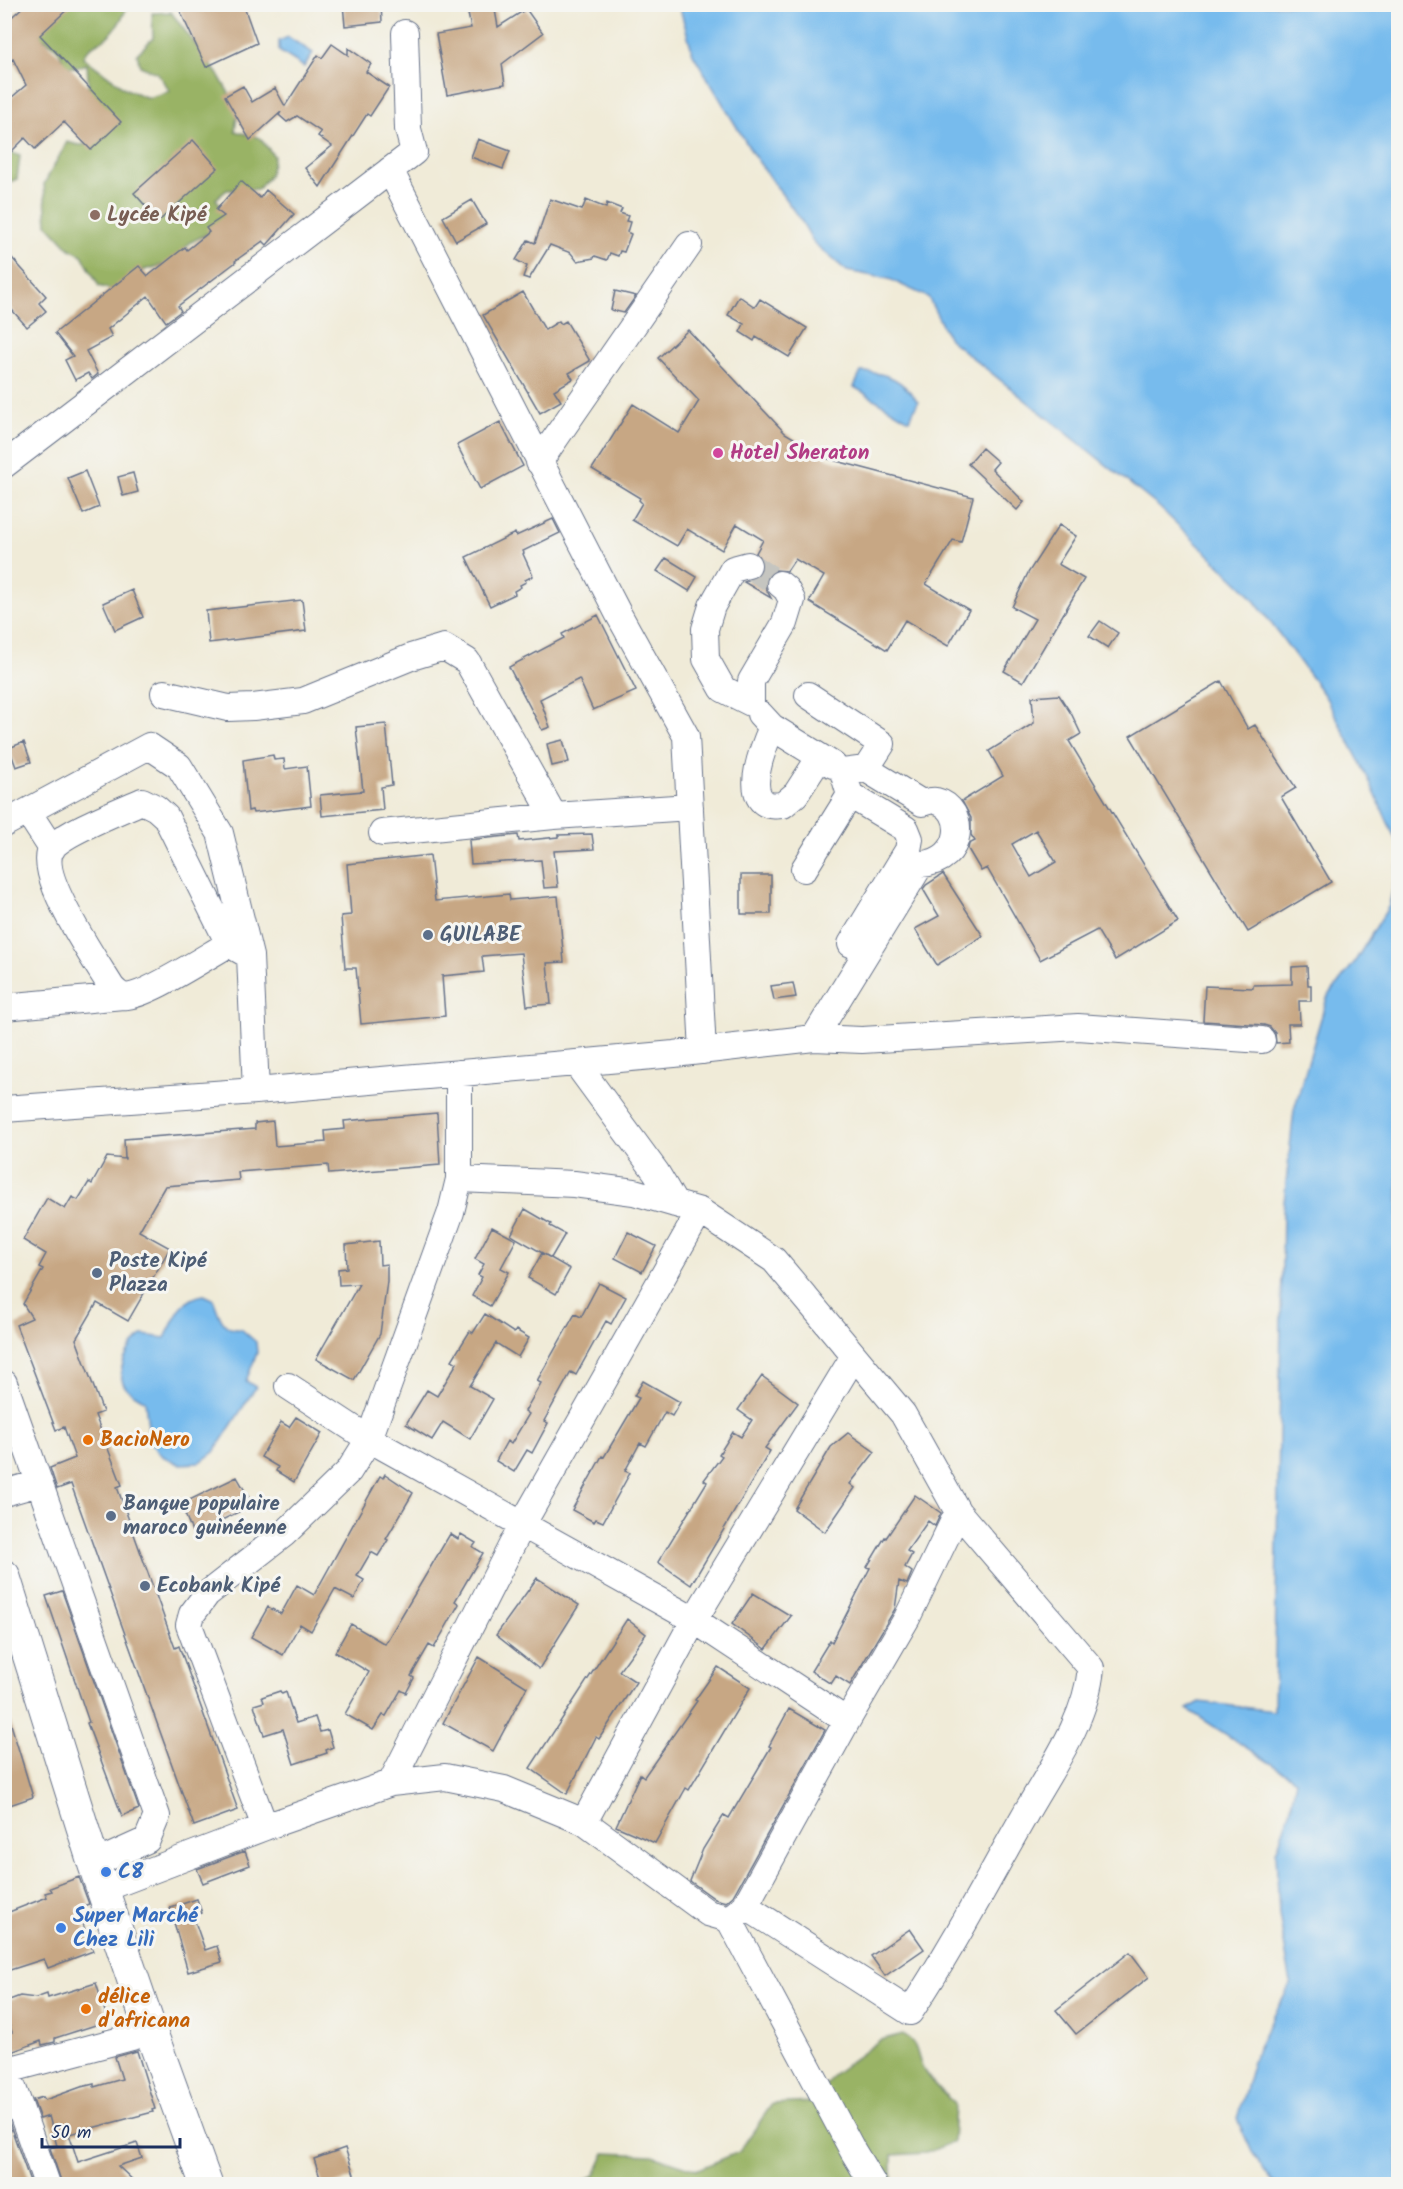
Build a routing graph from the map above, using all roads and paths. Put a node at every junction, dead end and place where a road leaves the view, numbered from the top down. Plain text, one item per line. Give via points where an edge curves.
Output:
1 (405, 33) dead end
2 (390, 170) junction
3 (689, 245) dead end
4 (540, 462) junction
5 (4, 465) edge
6 (748, 565) dead end
7 (780, 584) tunnel mouth
8 (164, 693) dead end
9 (808, 695) dead end
10 (751, 703) junction
11 (772, 727) junction
12 (820, 757) junction
13 (853, 779) junction
14 (690, 807) junction
15 (28, 812) junction
16 (554, 816) junction
17 (4, 825) edge
18 (382, 833) dead end
19 (52, 849) junction
20 (804, 869) dead end
21 (239, 950) junction
22 (123, 996) junction
23 (4, 1007) edge
24 (804, 1039) junction
25 (1262, 1040) dead end
26 (703, 1051) junction
27 (576, 1063) junction
28 (459, 1073) junction
29 (256, 1091) junction
30 (4, 1109) edge
31 (459, 1179) junction
32 (675, 1204) junction
33 (700, 1211) junction
34 (854, 1356) junction
35 (4, 1383) edge
36 (288, 1386) dead end
37 (369, 1439) junction
38 (39, 1483) junction
39 (4, 1493) edge
40 (958, 1512) junction
41 (522, 1525) junction
42 (4, 1576) edge
43 (694, 1620) junction
44 (847, 1721) junction
45 (391, 1783) junction
46 (584, 1821) junction
47 (265, 1827) junction
48 (98, 1876) junction
49 (737, 1912) junction
50 (151, 2032) junction
51 (5, 2068) edge
52 (47, 2184) edge
53 (206, 2184) edge
54 (873, 2184) edge

1 - 2 street via 408,129 414,152
2 - 4 street
2 - 5 street
3 - 4 street
4 - 14 street via 686,736
6 - 10 street via 733,569 712,606 705,629 706,659 723,689
7 - 10 street via 792,600 786,623 751,681
8 - 16 street via 228,708 303,701 444,647 467,661
9 - 13 street via 882,744
10 - 11 street
11 - 12 street
11 - 12 street via 758,763 756,786 760,799 768,805 783,806 796,794
12 - 13 street
13 - 20 street
13 - 24 street via 906,829 910,844
13 - 24 street via 922,803 942,804 954,816 956,841 946,856 921,864
14 - 16 street
14 - 26 street
15 - 17 street
15 - 19 street
15 - 21 street via 150,746 180,766 220,833
16 - 18 street
19 - 21 street via 67,836 141,801 156,808 166,817
19 - 22 street via 48,867 56,892 112,988
21 - 22 street via 150,990
21 - 29 street
22 - 23 street
24 - 25 street via 862,1040 1078,1027
24 - 26 street
26 - 27 street
27 - 28 street
27 - 32 street
28 - 29 street
28 - 31 street
29 - 30 street
31 - 32 street via 574,1184 634,1192
31 - 37 street via 451,1212
32 - 33 street
33 - 34 street via 774,1260
33 - 41 street
34 - 40 street via 903,1414
34 - 43 street
35 - 38 street
36 - 37 street
37 - 41 street
37 - 47 street via 349,1471 284,1534 207,1594 189,1625
38 - 39 street
38 - 48 street via 157,1816 147,1840
40 - 44 street via 907,1618
40 - 49 street via 1091,1668 1089,1690 1067,1740 938,1970 910,2012
41 - 43 street
41 - 45 street
42 - 48 main road
43 - 44 street
43 - 46 street
44 - 49 street
45 - 46 street via 445,1777 504,1789
45 - 47 street
46 - 49 street via 708,1913
47 - 48 street
48 - 50 main road
49 - 54 street via 847,2140
50 - 51 street
50 - 53 main road
51 - 52 street

